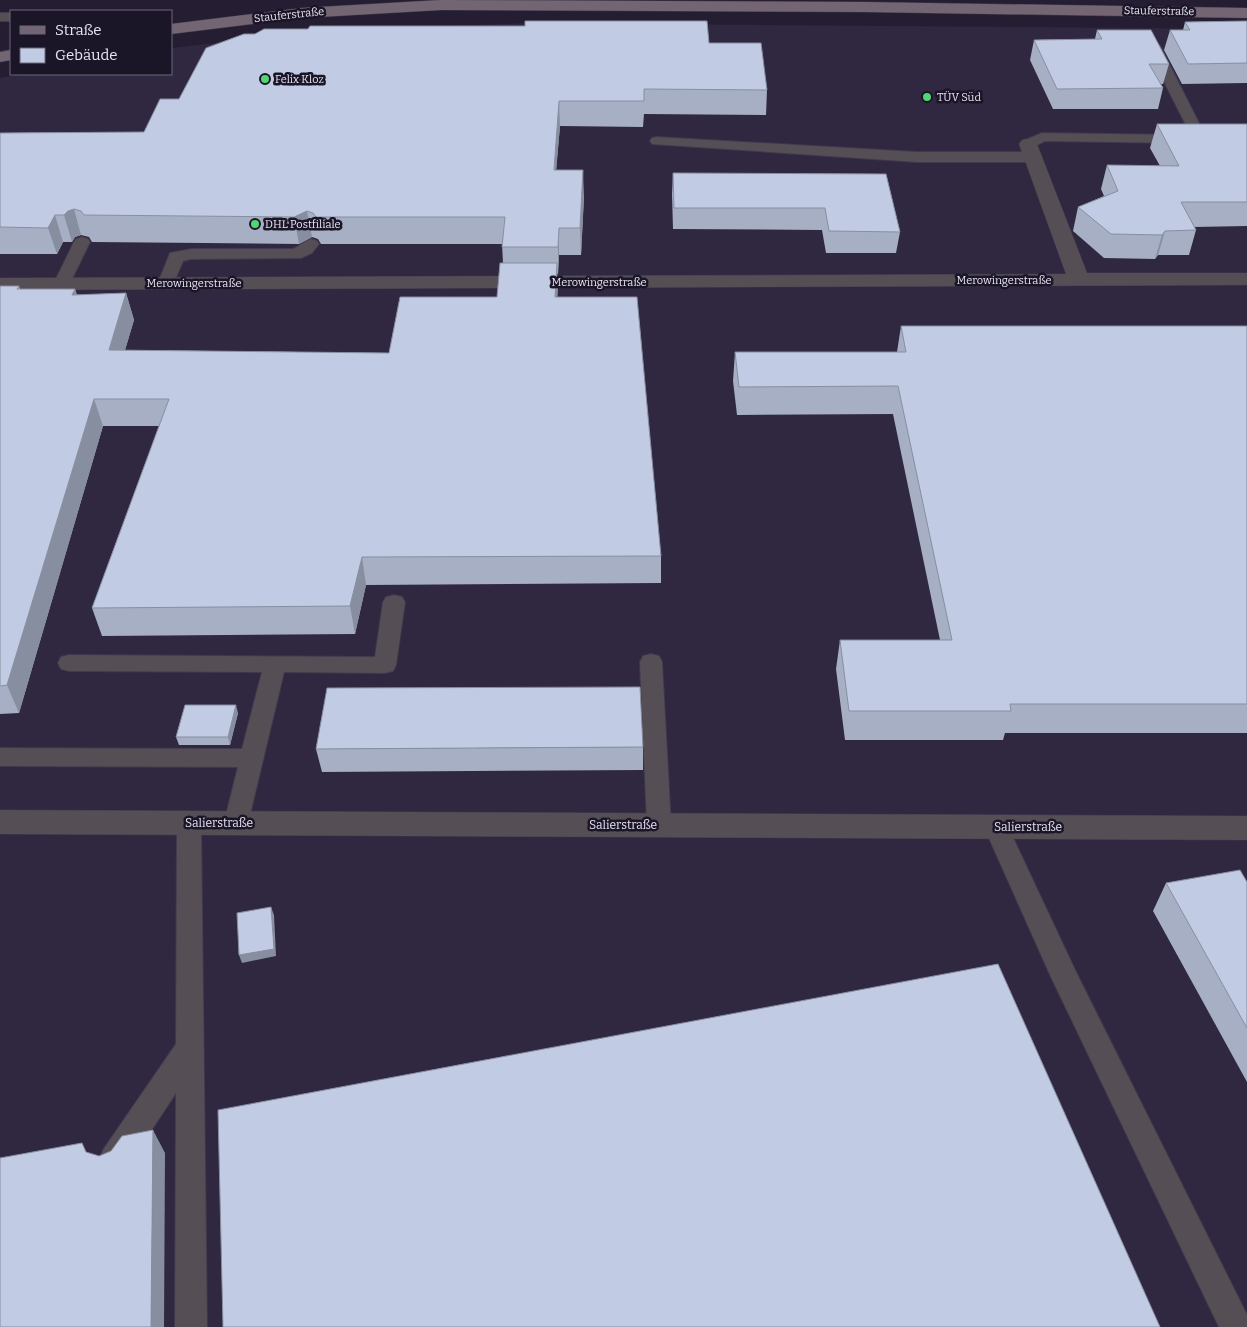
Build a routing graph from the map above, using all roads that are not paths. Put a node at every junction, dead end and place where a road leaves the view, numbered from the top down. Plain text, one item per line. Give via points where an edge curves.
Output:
1 (1247, 13) edge
2 (172, 29) edge
3 (1153, 45) edge
4 (657, 141) dead end
5 (1031, 150) junction
6 (82, 242) edge
7 (310, 244) edge
8 (1247, 279) edge
9 (1079, 280) junction
10 (62, 283) junction
11 (166, 283) junction
12 (0, 284) edge
13 (394, 602) dead end
14 (651, 662) dead end
15 (69, 663) dead end
16 (275, 664) junction
17 (0, 757) edge
18 (252, 758) junction
19 (0, 822) edge
20 (189, 823) junction
21 (236, 823) junction
22 (659, 825) junction
23 (996, 827) junction
24 (1247, 828) edge
25 (190, 1046) junction
26 (111, 1163) edge
27 (191, 1327) edge
28 (1236, 1327) edge

1 - 2 main road, Stauferstraße via 845,6 441,5 302,13
3 - 5 lane via 1205,139 1042,137
4 - 5 lane via 917,157
5 - 9 street
6 - 10 lane
7 - 11 lane via 306,250 295,254 191,254 176,257
8 - 9 street, Merowingerstraße
9 - 11 street, Merowingerstraße
10 - 11 street, Merowingerstraße
10 - 12 street, Merowingerstraße
13 - 16 lane via 385,665
14 - 22 lane
15 - 16 lane
16 - 18 lane
17 - 18 lane
18 - 21 lane
19 - 20 street, Salierstraße
20 - 21 street, Salierstraße
20 - 25 lane
21 - 22 street, Salierstraße
22 - 23 street, Salierstraße
23 - 24 street, Salierstraße
23 - 28 lane
25 - 26 lane
25 - 27 lane

